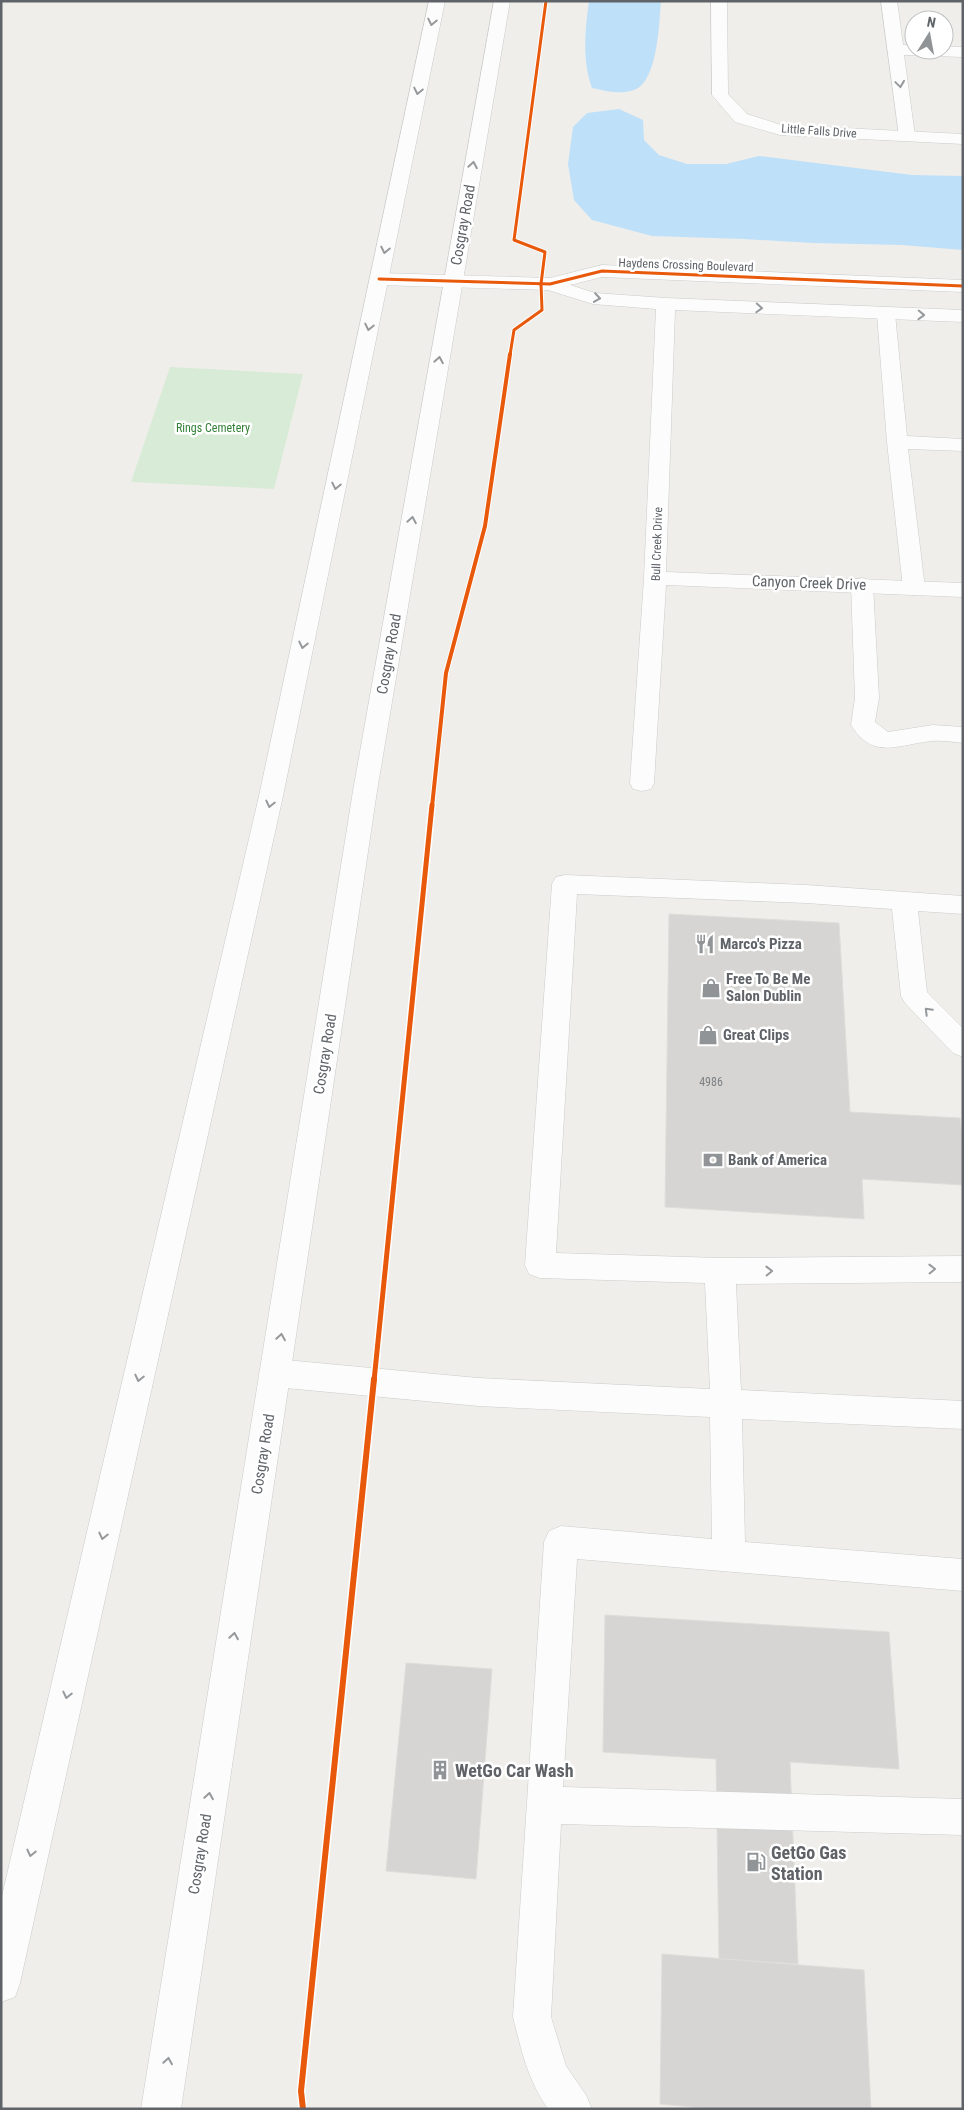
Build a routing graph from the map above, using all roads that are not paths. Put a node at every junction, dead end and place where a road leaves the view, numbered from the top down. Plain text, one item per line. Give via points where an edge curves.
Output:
1 (437, 1) edge
2 (502, 1) edge
3 (719, 1) edge
4 (889, 1) edge
5 (896, 50) junction
6 (963, 52) edge
7 (907, 136) junction
8 (963, 139) edge
9 (379, 279) junction
10 (453, 282) junction
11 (550, 284) junction
12 (963, 286) edge
13 (666, 304) junction
14 (886, 314) junction
15 (963, 316) edge
16 (897, 442) junction
17 (963, 445) edge
18 (655, 578) junction
19 (862, 585) junction
20 (914, 588) junction
21 (963, 590) edge
22 (963, 735) edge
23 (642, 783) dead end
24 (904, 901) junction
25 (963, 905) edge
26 (963, 1046) edge
27 (963, 1269) edge
28 (720, 1272) junction
29 (275, 1373) junction
30 (726, 1403) junction
31 (963, 1415) edge
32 (729, 1556) junction
33 (963, 1575) edge
34 (544, 1806) junction
35 (963, 1817) edge
36 (1, 1983) edge
37 (161, 2109) edge
38 (572, 2109) edge

1 -> 9 main road
10 -> 2 main road, Cosgray Road
3 - 7 main road, Little Falls Drive via 720,95 741,118 780,130
4 - 5 main road
5 - 6 main road
5 -> 7 main road
7 - 8 main road, Little Falls Drive
9 - 10 main road, Haydens Crossing Boulevard
9 -> 36 main road via 269,806
10 - 11 main road, Haydens Crossing Boulevard
29 -> 10 main road, Cosgray Road via 365,791
11 - 12 main road, Haydens Crossing Boulevard via 602,271
11 -> 13 main road, Haydens Crossing Boulevard via 593,298
13 -> 14 main road, Haydens Crossing Boulevard
13 - 18 main road, Bull Creek Drive
14 -> 15 main road, Haydens Crossing Boulevard
14 - 16 main road
16 - 17 main road
16 - 20 main road
18 - 19 main road, Canyon Creek Drive
18 - 23 main road, Bull Creek Drive
19 - 20 main road, Canyon Creek Drive
19 - 22 main road via 867,698 863,725 883,741 933,733
20 - 21 main road, Canyon Creek Drive
24 - 25 main road
26 -> 24 main road via 914,996
24 - 28 main road via 565,884 540,1265
28 -> 27 main road
28 - 30 main road
29 - 30 main road via 478,1392
37 -> 29 main road, Cosgray Road
30 - 31 main road
30 - 32 main road
32 - 33 main road
32 - 34 main road via 560,1542
34 - 35 main road
34 - 38 main road via 532,2017 549,2076

